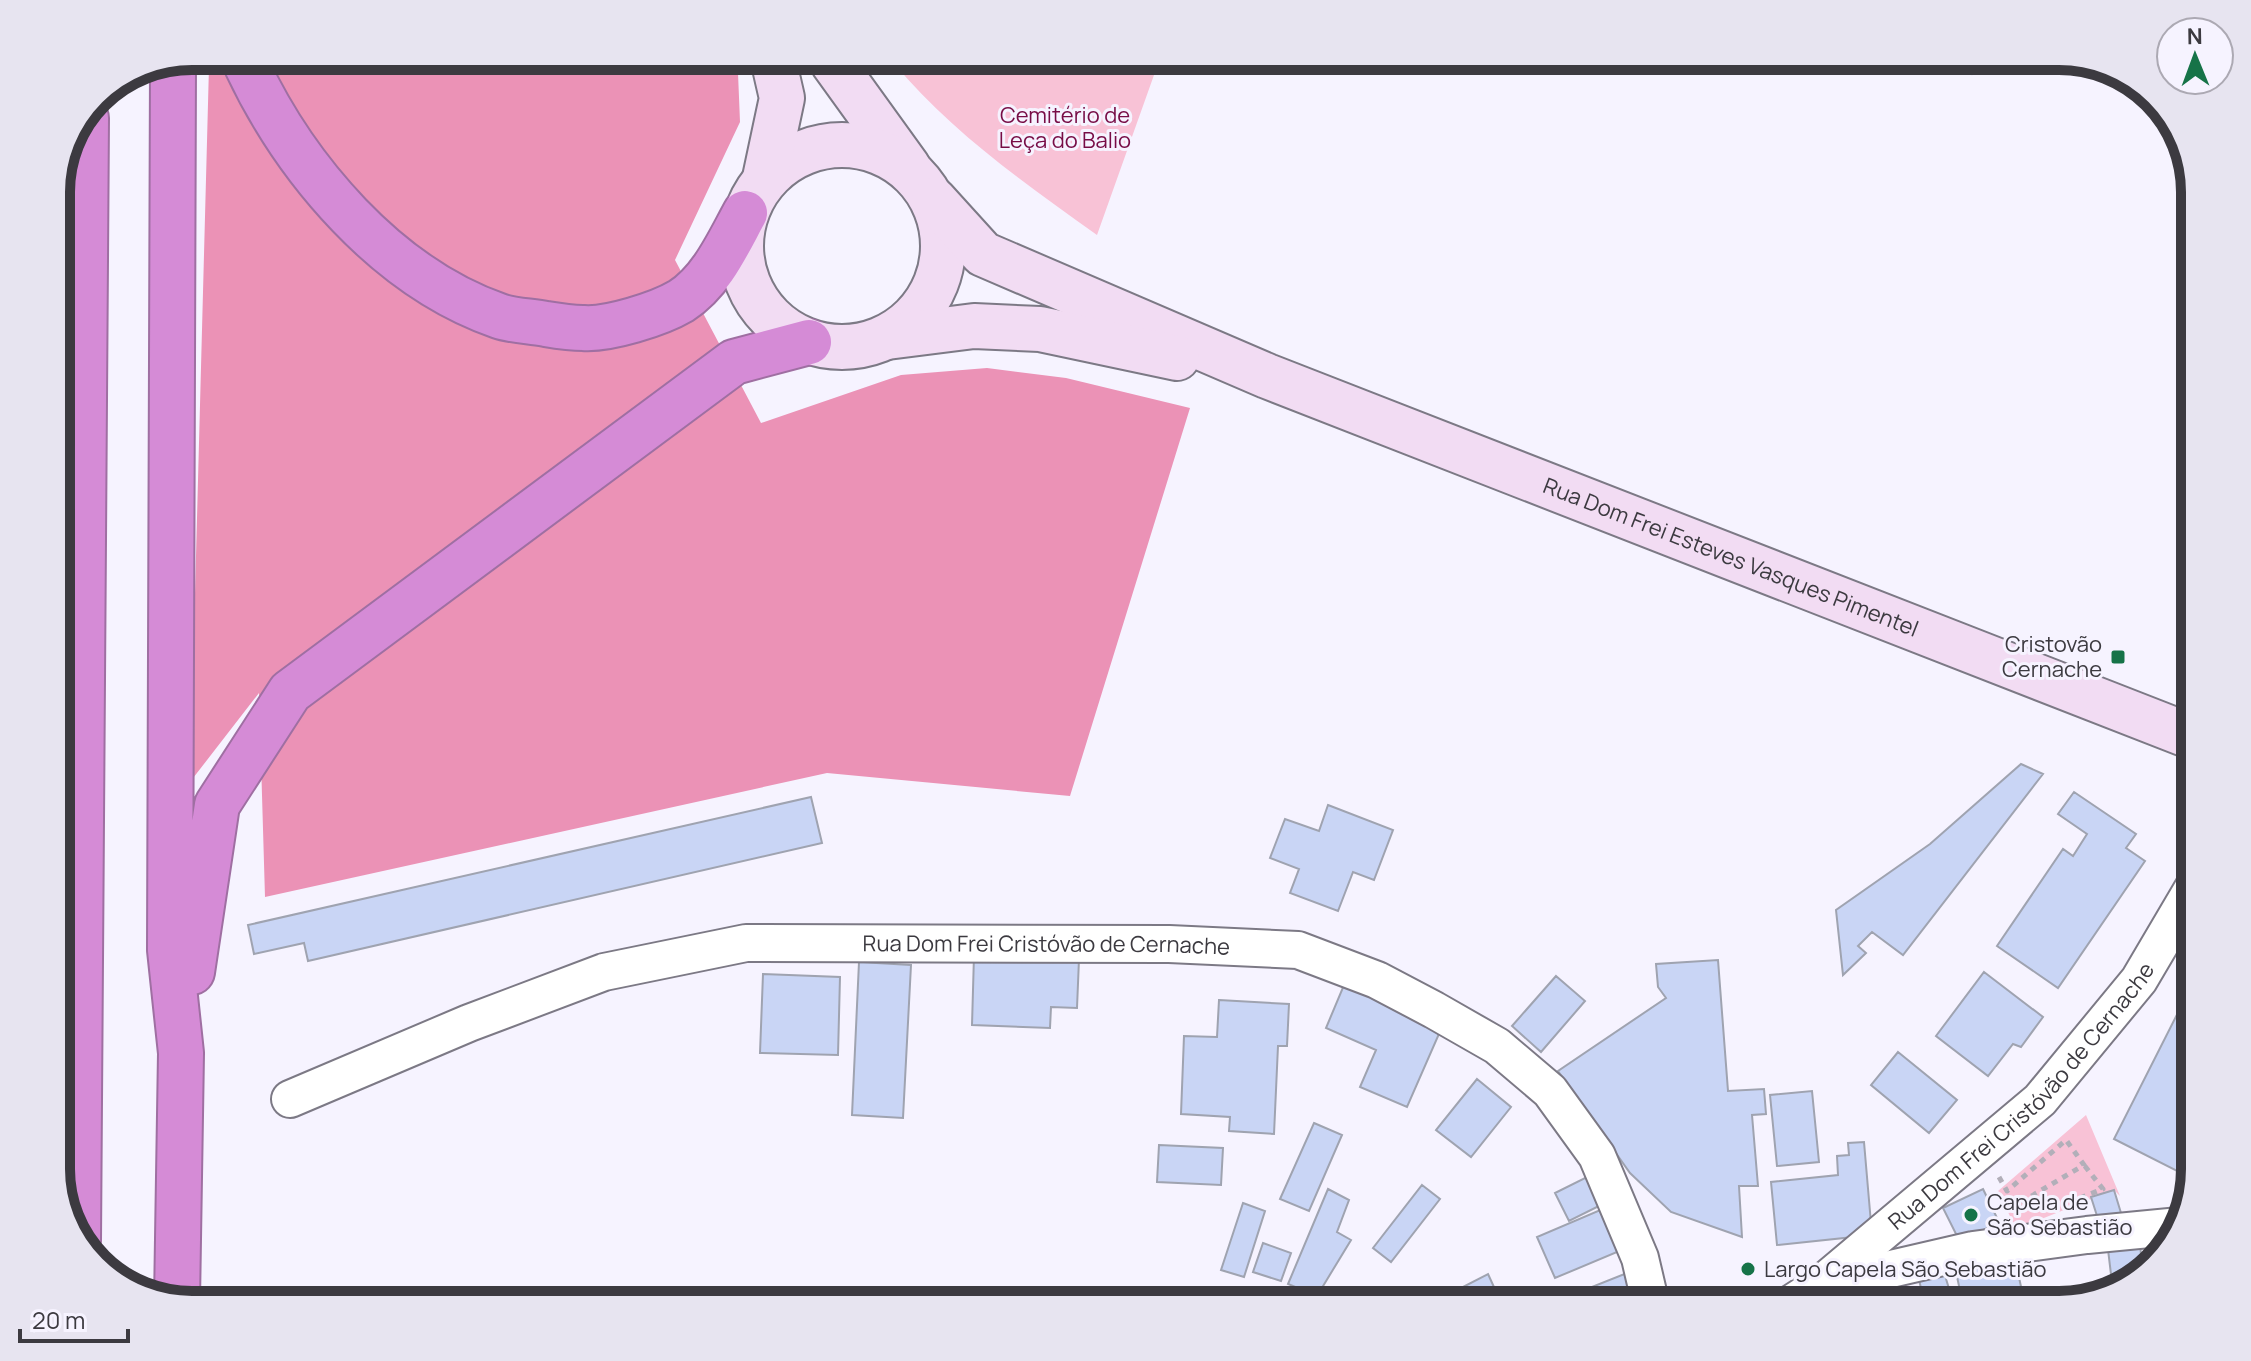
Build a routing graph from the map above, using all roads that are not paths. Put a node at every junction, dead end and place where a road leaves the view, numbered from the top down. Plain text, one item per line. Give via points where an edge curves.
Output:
1 (249, 70) edge
2 (776, 70) edge
3 (838, 70) edge
4 (173, 72) edge
5 (86, 133) edge
6 (922, 184) junction
7 (755, 196) junction
8 (887, 337) junction
9 (809, 342) junction
10 (1267, 376) junction
11 (2181, 733) edge
12 (2181, 909) edge
13 (181, 1053) junction
14 (290, 1099) dead end
15 (78, 1213) edge
16 (2166, 1227) edge
17 (1820, 1285) junction
18 (177, 1290) edge
19 (1648, 1291) edge
20 (1811, 1291) edge

1 - 7 highway via 302,160 338,203 442,291 501,317 585,329 620,323 682,300 713,270
2 - 7 main road via 782,98
3 - 6 main road, Rua Dom Frei Esteves Vasques Pimentel
4 - 13 highway via 170,950
5 - 15 highway
6 - 7 main road via 875,149 835,144 797,154
6 - 8 main road via 944,238 939,278 920,312
6 - 10 main road, Rua Dom Frei Esteves Vasques Pimentel via 983,254
7 - 9 main road via 740,252 750,291 775,323
8 - 9 main road via 849,347
8 - 10 main road, Rua Dom Frei Esteves Vasques Pimentel via 974,326 1040,329
9 - 13 highway via 734,362 290,692 217,805
10 - 11 main road, Rua Dom Frei Esteves Vasques Pimentel
12 - 17 street, Rua Dom Frei Cristóvão de Cernache via 2139,980 2040,1100
13 - 18 highway
14 - 19 street, Rua Dom Frei Cristóvão de Cernache via 604,972 746,943 1169,944 1298,950 1377,980 1434,1010 1497,1046 1550,1091 1597,1156 1640,1258
16 - 17 street via 1973,1250
17 - 20 street

